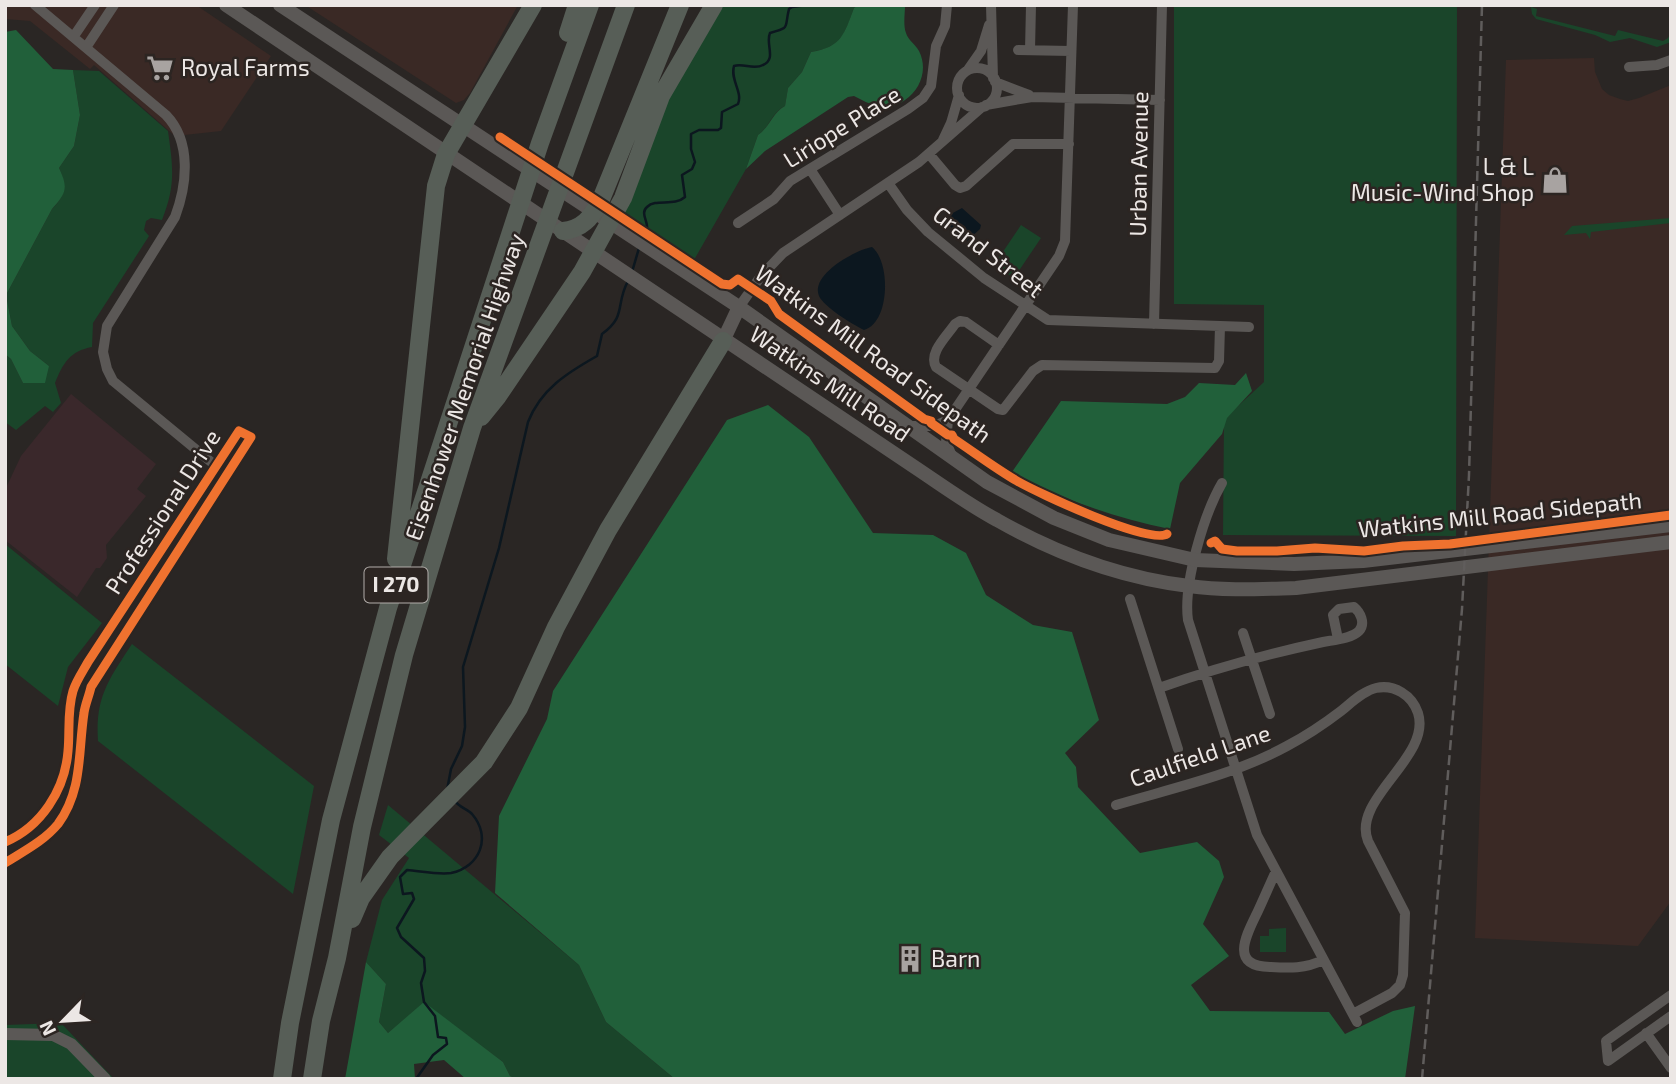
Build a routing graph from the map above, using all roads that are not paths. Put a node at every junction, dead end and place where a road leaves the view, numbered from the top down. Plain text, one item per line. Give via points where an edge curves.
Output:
1 (35, 5) edge
2 (95, 5) edge
3 (114, 5) edge
4 (226, 5) edge
5 (280, 5) edge
6 (533, 5) edge
7 (577, 5) edge
8 (590, 5) edge
9 (626, 5) edge
10 (680, 5) edge
11 (714, 5) edge
12 (947, 5) edge
13 (990, 5) edge
14 (1031, 5) edge
15 (1073, 5) edge
16 (1162, 5) edge
17 (990, 18) junction
18 (74, 36) junction
19 (87, 46) junction
20 (1018, 50) dead end
21 (1030, 50) junction
22 (1072, 51) junction
23 (1671, 60) edge
24 (1629, 68) dead end
25 (966, 72) junction
26 (994, 80) junction
27 (959, 95) junction
28 (1032, 97) junction
29 (1070, 98) junction
30 (1160, 100) junction
31 (555, 104) junction
32 (984, 106) junction
33 (462, 124) junction
34 (942, 144) junction
35 (1069, 144) junction
36 (446, 154) junction
37 (929, 154) junction
38 (810, 169) junction
39 (888, 183) junction
40 (597, 208) junction
41 (840, 215) junction
42 (738, 223) dead end
43 (563, 231) junction
44 (1025, 306) junction
45 (739, 307) junction
46 (1154, 324) junction
47 (1220, 326) junction
48 (1249, 327) dead end
49 (723, 341) junction
50 (999, 345) junction
51 (969, 389) junction
52 (948, 419) junction
53 (905, 426) junction
54 (472, 428) junction
55 (953, 460) junction
56 (216, 466) junction
57 (1222, 483) dead end
58 (1671, 525) edge
59 (1671, 542) edge
60 (1195, 560) junction
61 (1189, 586) junction
62 (1130, 599) dead end
63 (388, 608) junction
64 (1243, 633) dead end
65 (1338, 639) dead end
66 (1251, 658) junction
67 (1205, 672) junction
68 (1158, 688) junction
69 (1270, 714) dead end
70 (1178, 749) dead end
71 (1236, 769) junction
72 (1116, 805) dead end
73 (5, 842) edge
74 (5, 863) edge
75 (1276, 871) junction
76 (337, 958) junction
77 (1323, 960) junction
78 (1671, 995) edge
79 (1671, 1016) edge
80 (5, 1034) edge
81 (1646, 1034) junction
82 (1671, 1068) edge
83 (105, 1079) edge
84 (282, 1079) edge
85 (312, 1079) edge

1 - 18 street
2 - 18 street
3 - 19 street
4 - 36 main road, Watkins Mill Road
5 - 33 main road, Watkins Mill Road
6 - 33 highway
7 - 31 highway, I 270 via 556,70
8 - 31 highway, I 270
9 - 54 highway, Eisenhower Memorial Highway / I 270
10 - 40 highway
11 - 54 highway via 661,96 623,198 582,272
12 - 38 street, Liriope Place via 933,80 923,98
13 - 17 street
14 - 21 street
15 - 22 street
16 - 30 street, Urban Avenue
17 - 25 street via 981,51
17 - 26 street
18 - 19 street
19 - 56 street via 175,124 184,170 175,217 107,326 103,340 107,369 113,381
20 - 21 street
21 - 22 street
22 - 29 street
23 - 24 street
25 - 26 street via 981,69
25 - 27 street via 957,85
26 - 28 street
26 - 32 street via 996,93
27 - 32 street via 970,107
27 - 34 street
28 - 29 street
28 - 32 street
29 - 30 street
29 - 35 street
30 - 46 street, Urban Avenue
31 - 63 highway, I 270
32 - 34 street
33 - 36 highway
33 - 40 main road, Watkins Mill Road
34 - 37 street
35 - 37 street via 1013,144 960,188
35 - 44 street via 1065,241
36 - 43 main road, Watkins Mill Road
36 - 63 highway via 436,186
37 - 39 street
38 - 41 street
38 - 42 street, Liriope Place via 786,184 774,199 745,212
39 - 41 street
39 - 44 street, Grand Street via 920,225
40 - 43 highway via 584,224
40 - 45 main road, Watkins Mill Road
41 - 45 street via 783,253
43 - 49 main road, Watkins Mill Road
44 - 46 street, Grand Street via 1053,321
44 - 50 street
45 - 49 main road
45 - 53 main road, Watkins Mill Road
46 - 47 street, Grand Street
47 - 48 street, Grand Street
47 - 51 street via 1219,361 1212,369 1048,364 1033,371 1003,410
49 - 61 main road, Watkins Mill Road via 997,520 1121,572
49 - 76 highway via 608,530 519,708 484,762 390,857 361,898
50 - 51 street
50 - 51 street via 966,322 955,324 933,362
51 - 52 street
52 - 53 street via 934,426
52 - 55 street via 946,442
53 - 55 main road, Watkins Mill Road
54 - 76 highway, Eisenhower Memorial Highway / I 270 via 404,655 362,827
55 - 60 main road, Watkins Mill Road via 1020,502 1081,529 1126,545
56 - 73 street, Professional Drive via 74,689 66,762 50,805
56 - 74 street, Professional Drive via 239,431 251,438 91,687 79,774 69,804 46,836
57 - 60 street
58 - 60 main road, Watkins Mill Road via 1363,561
59 - 61 main road, Watkins Mill Road via 1296,588
60 - 61 street
61 - 67 street via 1188,620
62 - 68 street
63 - 84 highway, I 270 via 331,820
64 - 66 street
65 - 66 street
66 - 67 street
66 - 69 street
67 - 68 street
67 - 71 street
68 - 70 street
71 - 72 street, Caulfield Lane
71 - 75 street via 1257,835
71 - 77 street, Caulfield Lane via 1299,740 1372,689 1393,688 1416,707 1420,723 1416,738 1364,828 1405,914 1402,980 1392,993 1355,1018
75 - 77 street
75 - 77 street via 1245,940 1245,956 1263,967 1304,968
76 - 85 highway, Eisenhower Memorial Highway / I 270
78 - 81 street via 1606,1041 1608,1061
79 - 81 street
80 - 83 street via 53,1035 71,1044
81 - 82 street

